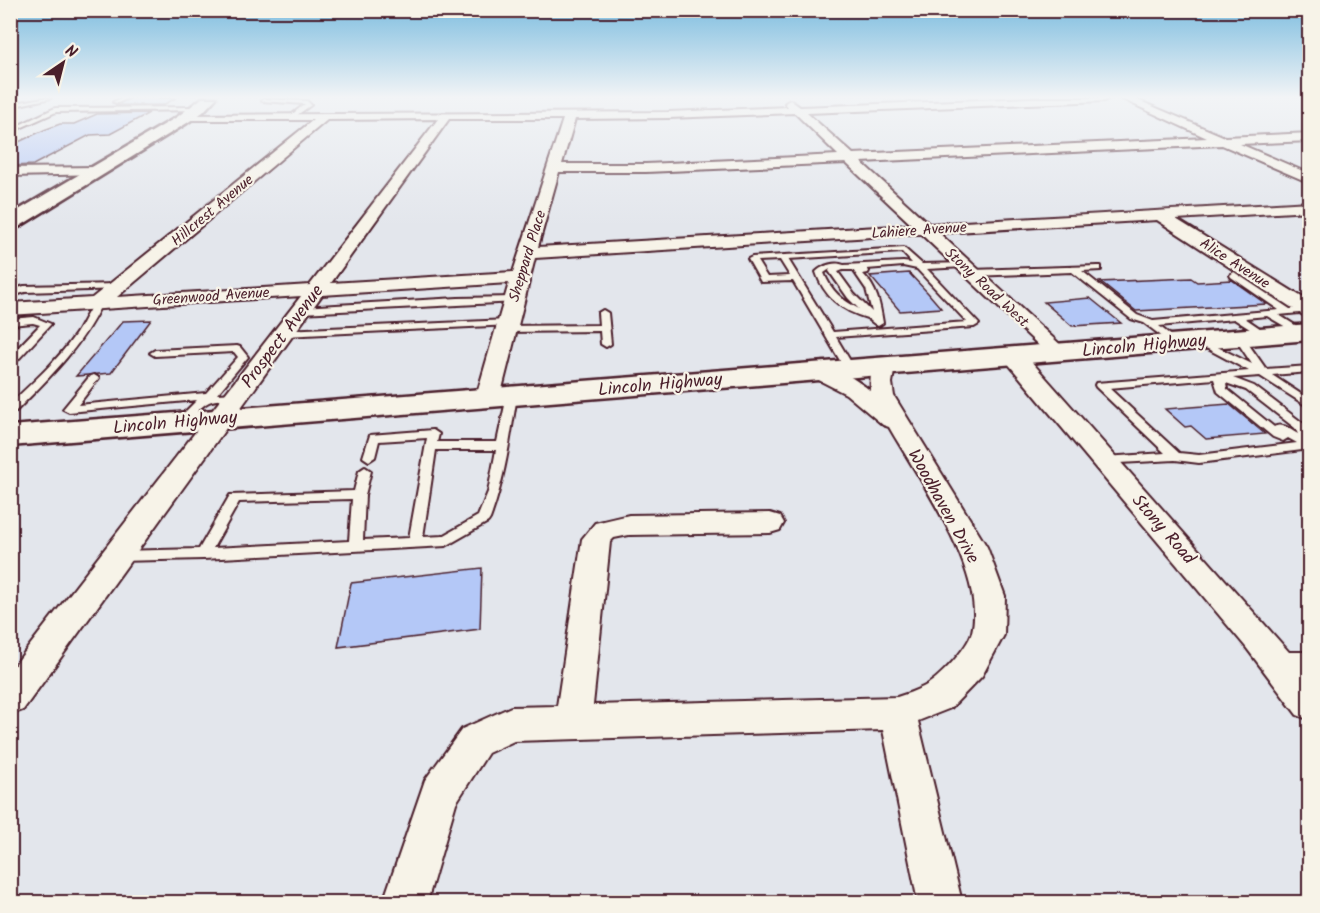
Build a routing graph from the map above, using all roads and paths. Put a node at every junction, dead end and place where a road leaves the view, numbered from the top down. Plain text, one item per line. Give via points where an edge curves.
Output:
1 (147, 141) edge
2 (295, 141) edge
3 (428, 141) edge
4 (562, 141) edge
5 (830, 141) edge
6 (1226, 141) junction
7 (1234, 141) edge
8 (850, 159) junction
9 (553, 168) junction
10 (99, 171) junction
11 (10, 172) edge
12 (1310, 179) edge
13 (1310, 206) edge
14 (1160, 215) junction
15 (10, 224) edge
16 (924, 230) junction
17 (528, 253) junction
18 (783, 257) junction
19 (903, 264) junction
20 (916, 264) junction
21 (1098, 268) dead end
22 (968, 269) junction
23 (1074, 269) junction
24 (1234, 275) dead end
25 (520, 277) junction
26 (795, 279) junction
27 (118, 287) junction
28 (317, 289) junction
29 (514, 300) junction
30 (98, 303) junction
31 (301, 310) junction
32 (12, 311) edge
33 (40, 313) junction
34 (603, 313) dead end
35 (1303, 319) edge
36 (1151, 324) junction
37 (507, 326) junction
38 (1251, 326) junction
39 (881, 327) junction
40 (604, 328) junction
41 (284, 333) junction
42 (830, 335) junction
43 (1186, 342) junction
44 (606, 344) dead end
45 (1057, 352) junction
46 (155, 353) dead end
47 (267, 356) junction
48 (1014, 356) junction
49 (243, 357) junction
50 (10, 362) edge
51 (884, 366) junction
52 (850, 369) junction
53 (1310, 369) edge
54 (819, 371) junction
55 (1263, 374) junction
56 (1219, 377) junction
57 (94, 378) dead end
58 (500, 397) junction
59 (223, 403) junction
60 (1310, 405) edge
61 (10, 411) edge
62 (1262, 415) dead end
63 (91, 418) junction
64 (898, 426) junction
65 (1279, 428) dead end
66 (10, 436) edge
67 (1309, 445) edge
68 (431, 446) junction
69 (503, 446) junction
70 (1175, 456) junction
71 (369, 457) dead end
72 (1105, 461) junction
73 (365, 471) dead end
74 (359, 495) junction
75 (770, 523) dead end
76 (415, 543) junction
77 (356, 546) junction
78 (203, 554) junction
79 (116, 556) junction
80 (1295, 667) edge
81 (10, 699) edge
82 (1310, 704) edge
83 (898, 713) junction
84 (573, 722) junction
85 (405, 903) edge
86 (940, 903) edge

1 - 10 main road
2 - 27 street, Hillcrest Avenue
3 - 28 street, Prospect Avenue
4 - 9 street, Sheppard Place
5 - 8 street, Stony Road West
6 - 7 street
6 - 8 street
6 - 12 street
8 - 9 street
8 - 16 street, Stony Road West
9 - 17 street, Sheppard Place
10 - 11 street
10 - 15 main road
13 - 14 street, Lahiere Avenue
14 - 16 street, Lahiere Avenue
14 - 35 street, Alice Avenue
16 - 17 street, Lahiere Avenue
16 - 22 street, Stony Road West
17 - 25 street, Sheppard Place
18 - 20 lane via 904,250
18 - 26 lane
18 - 26 lane via 752,259 764,280
19 - 20 lane
19 - 39 lane via 898,268 856,271 857,282
19 - 39 lane via 842,268 827,275 843,297
20 - 22 lane
20 - 39 lane via 974,324
20 - 39 lane via 828,267 820,272 833,299
21 - 23 lane
22 - 23 lane
22 - 45 street, Stony Road West
23 - 36 lane via 1134,317
24 - 35 lane
25 - 28 street, Greenwood Avenue
25 - 29 street, Sheppard Place
26 - 42 lane
27 - 30 street, Hillcrest Avenue
27 - 32 lane via 24,289
28 - 30 street, Greenwood Avenue
28 - 31 street, Prospect Avenue
29 - 31 lane
29 - 37 street, Sheppard Place
30 - 33 street, Greenwood Avenue
30 - 61 lane via 80,338
31 - 41 street, Prospect Avenue
32 - 33 street, Greenwood Avenue
33 - 50 lane via 46,324
34 - 40 lane
35 - 38 main road, Lincoln Highway
36 - 38 lane
36 - 43 lane
37 - 40 lane
37 - 41 lane
37 - 58 street, Sheppard Place
38 - 43 main road, Lincoln Highway
38 - 55 lane
39 - 42 lane
40 - 44 lane
41 - 47 street, Prospect Avenue
42 - 52 lane
43 - 45 main road, Lincoln Highway
43 - 55 lane
45 - 48 main road, Lincoln Highway
46 - 49 lane via 237,349
47 - 49 lane
47 - 59 street, Prospect Avenue
48 - 51 main road, Lincoln Highway
48 - 72 street, Stony Road
49 - 59 lane
51 - 52 main road, Lincoln Highway
51 - 64 street, Woodhaven Drive via 883,396
52 - 54 main road, Lincoln Highway
53 - 55 lane
54 - 58 main road, Lincoln Highway
54 - 64 street via 854,389
55 - 56 lane
55 - 60 lane
56 - 62 lane
56 - 67 lane via 1250,388 1300,426
56 - 67 lane via 1222,390 1277,435
56 - 70 lane via 1100,385
57 - 63 lane via 69,410
58 - 59 main road, Lincoln Highway
58 - 69 lane
59 - 63 lane
59 - 63 main road, Lincoln Highway via 182,421
59 - 79 street, Prospect Avenue
63 - 66 main road, Lincoln Highway
64 - 83 street, Woodhaven Drive via 972,547 989,596 988,635 970,666 938,697
65 - 67 lane
67 - 70 lane via 1199,459
68 - 69 lane
68 - 71 lane via 433,434 374,438
68 - 76 lane
69 - 76 lane via 494,492 483,519 446,541
70 - 72 lane
72 - 80 street, Stony Road
73 - 74 lane
74 - 77 lane
74 - 78 lane via 236,498
75 - 84 street via 629,525 605,530 596,539
76 - 77 lane
77 - 78 lane
78 - 79 lane
79 - 81 street, Prospect Avenue
80 - 82 street, Stony Road
83 - 84 street, Woodhaven Drive
83 - 86 street
84 - 85 street, Woodhaven Drive via 511,724 475,741 439,794

